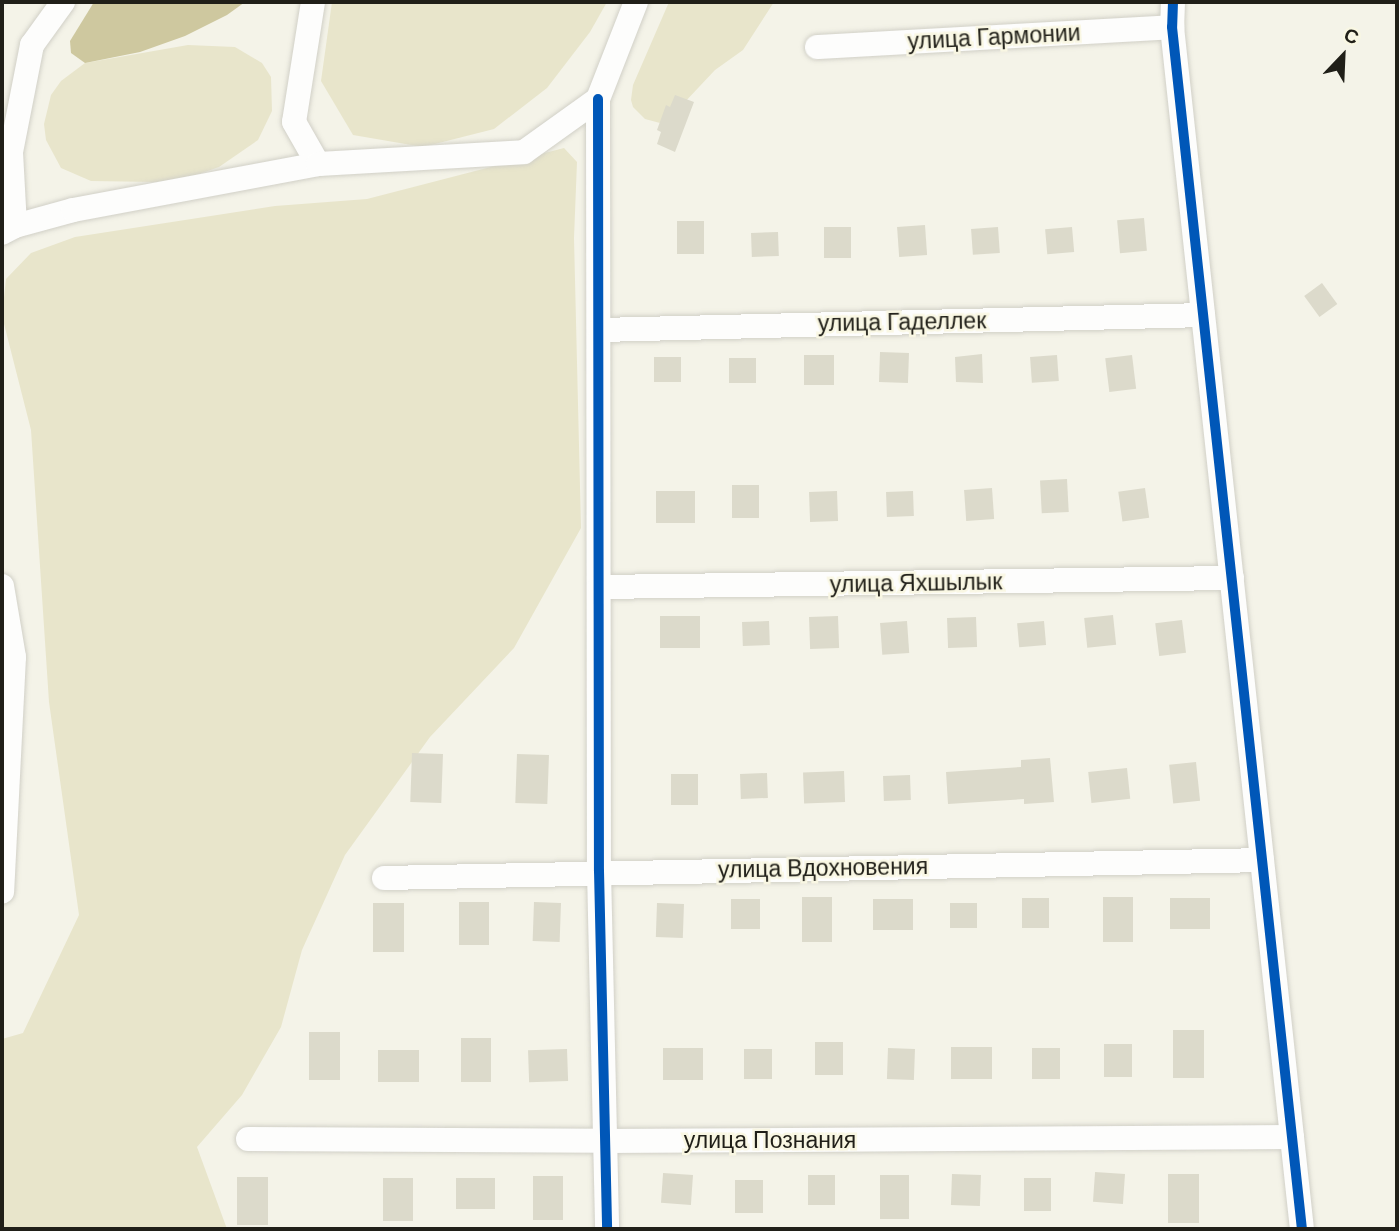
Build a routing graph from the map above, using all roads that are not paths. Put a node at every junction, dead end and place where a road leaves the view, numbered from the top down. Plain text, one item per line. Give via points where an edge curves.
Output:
1 (63, 2) edge
2 (313, 2) edge
3 (636, 2) edge
4 (1173, 2) edge
5 (1172, 27) junction
6 (817, 47) dead end
7 (598, 99) junction
8 (318, 164) junction
9 (8, 230) edge
10 (1203, 315) junction
11 (600, 330) junction
12 (1232, 578) junction
13 (2, 586) edge
14 (600, 587) junction
15 (1262, 860) junction
16 (599, 872) junction
17 (384, 878) dead end
18 (2, 892) edge
19 (1292, 1137) junction
20 (248, 1139) dead end
21 (603, 1141) junction
22 (607, 1229) edge
23 (1302, 1229) edge

1 - 9 street via 32,45 11,152
2 - 8 street via 294,122
3 - 7 street
4 - 5 street
5 - 6 street, улица Гармонии
5 - 10 street
7 - 8 street via 524,152
7 - 11 street
8 - 9 street via 73,210
10 - 11 street, улица Гаделлек
10 - 12 street
11 - 14 street
12 - 14 street, улица Яхшылык
12 - 15 street
13 - 18 street via 14,657
14 - 16 street
15 - 16 street, улица Вдохновения
15 - 19 street
16 - 17 street, улица Вдохновения
16 - 21 street
19 - 21 street, улица Познания
19 - 23 street
20 - 21 street, улица Познания
21 - 22 street

